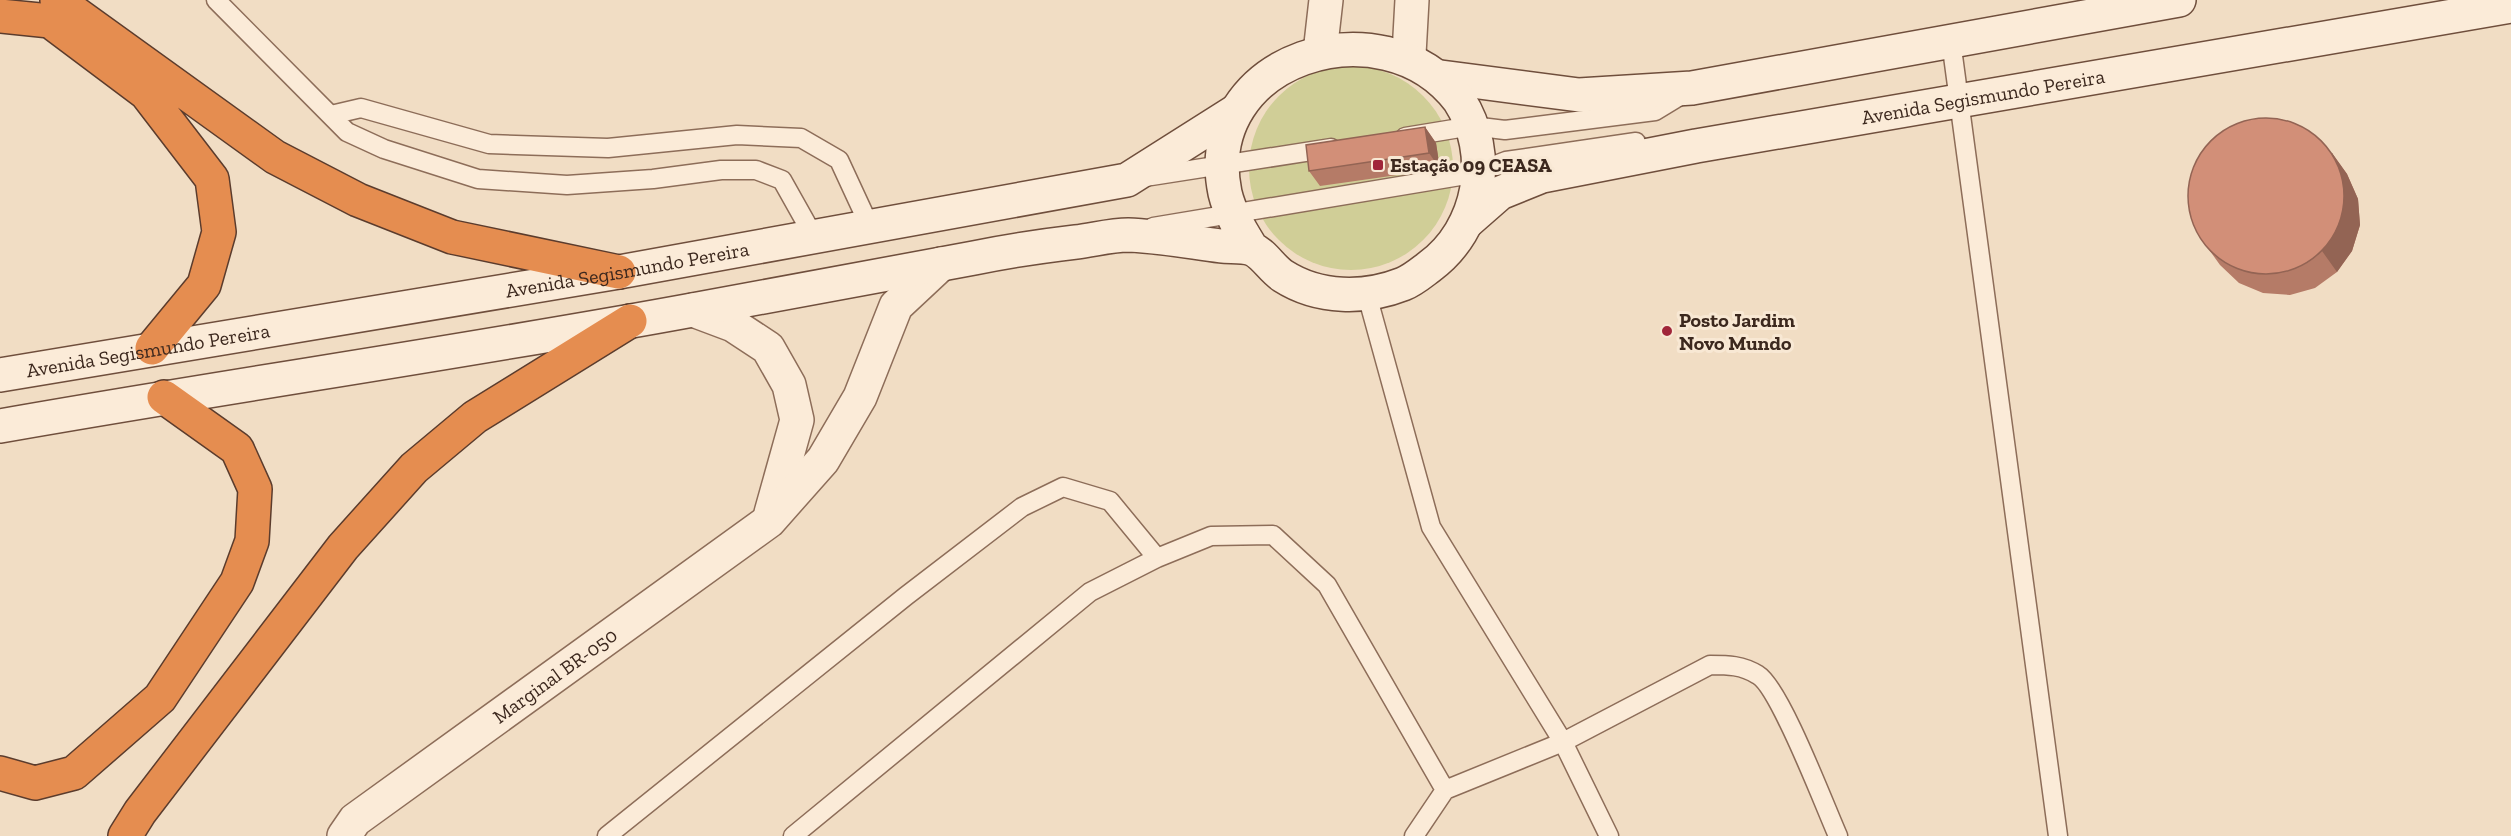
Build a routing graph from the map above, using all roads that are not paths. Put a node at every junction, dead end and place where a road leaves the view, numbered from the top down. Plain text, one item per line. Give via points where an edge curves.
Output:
1 (57, 0) edge
2 (216, 0) edge
3 (1326, 0) edge
4 (1412, 0) edge
5 (2179, 0) edge
6 (2511, 6) edge
7 (0, 16) edge
8 (1951, 41) junction
9 (1321, 45) junction
10 (1409, 54) junction
11 (1441, 77) junction
12 (1692, 88) junction
13 (1960, 100) junction
14 (1236, 111) junction
15 (331, 115) junction
16 (1472, 126) junction
17 (1393, 138) edge
18 (1347, 145) edge
19 (1696, 146) junction
20 (1222, 165) junction
21 (1479, 173) junction
22 (1114, 182) junction
23 (1231, 213) junction
24 (1468, 221) junction
25 (870, 227) junction
26 (1126, 235) junction
27 (814, 237) junction
28 (1252, 249) junction
29 (941, 264) junction
30 (619, 272) junction
31 (1367, 295) junction
32 (693, 310) junction
33 (630, 321) junction
34 (152, 348) junction
35 (0, 375) edge
36 (164, 397) junction
37 (0, 426) edge
38 (769, 521) junction
39 (1157, 558) junction
40 (1563, 742) junction
41 (0, 773) edge
42 (1444, 790) junction
43 (125, 836) edge
44 (344, 836) edge
45 (607, 836) edge
46 (793, 836) edge
47 (1413, 836) edge
48 (1609, 836) edge
49 (1838, 836) edge
50 (2058, 836) edge

1 - 30 highway via 275,157 358,200 452,237
2 - 15 lane
3 - 9 main road
4 - 10 main road
5 - 8 main road, Avenida Segismundo Pereira
6 - 13 main road, Avenida Segismundo Pereira
7 - 34 highway via 50,21 146,93 212,179 219,232 204,285
8 - 12 main road, Avenida Segismundo Pereira
8 - 13 lane
9 - 10 main road, Avenida Segismundo Pereira via 1350,41 1380,44
9 - 14 main road, Avenida Segismundo Pereira via 1286,58 1258,81
10 - 11 main road, Avenida Segismundo Pereira
11 - 12 main road, Avenida Segismundo Pereira via 1580,95
11 - 16 main road, Avenida Segismundo Pereira
12 - 16 lane via 1655,111 1505,130
13 - 19 main road, Avenida Segismundo Pereira
13 - 50 lane
14 - 20 main road, Avenida Segismundo Pereira
14 - 22 main road, Avenida Segismundo Pereira via 1128,180
15 - 25 lane via 361,108 489,144 608,148 737,135 801,138 839,160
15 - 27 lane via 347,132 384,149 478,179 567,185 756,170 782,180
16 - 17 lane
16 - 21 main road, Avenida Segismundo Pereira
18 - 20 lane
19 - 21 lane via 1657,139 1506,161
19 - 24 main road, Avenida Segismundo Pereira via 1542,177 1500,193
20 - 22 lane
20 - 23 main road, Avenida Segismundo Pereira
21 - 23 lane
21 - 24 main road, Avenida Segismundo Pereira
22 - 25 main road, Avenida Segismundo Pereira
23 - 26 lane
23 - 28 main road, Avenida Segismundo Pereira
24 - 31 main road, Avenida Segismundo Pereira via 1435,263 1409,282
25 - 27 main road, Avenida Segismundo Pereira
26 - 28 main road
26 - 29 main road
27 - 30 main road, Avenida Segismundo Pereira
28 - 31 main road, Avenida Segismundo Pereira via 1284,277 1324,293
29 - 32 main road
29 - 38 main road, Marginal BR-050 via 896,306 860,396 823,460
30 - 34 main road, Avenida Segismundo Pereira
31 - 40 lane via 1431,527
32 - 33 main road
32 - 38 main road via 733,325 768,348 789,385 797,420
33 - 36 main road
33 - 43 highway via 476,417 414,468 343,547
34 - 35 main road, Avenida Segismundo Pereira
36 - 37 main road
36 - 41 highway via 237,449 255,489 252,541 237,582 160,698 74,773 35,783
38 - 44 main road, Marginal BR-050 via 355,820
39 - 42 lane via 1210,536 1273,536 1327,585
39 - 45 lane via 1110,501 1063,487 1022,507
39 - 46 lane via 1090,592
40 - 42 lane
40 - 48 lane
40 - 49 lane via 1710,665 1737,665 1761,676 1781,705
42 - 47 lane

